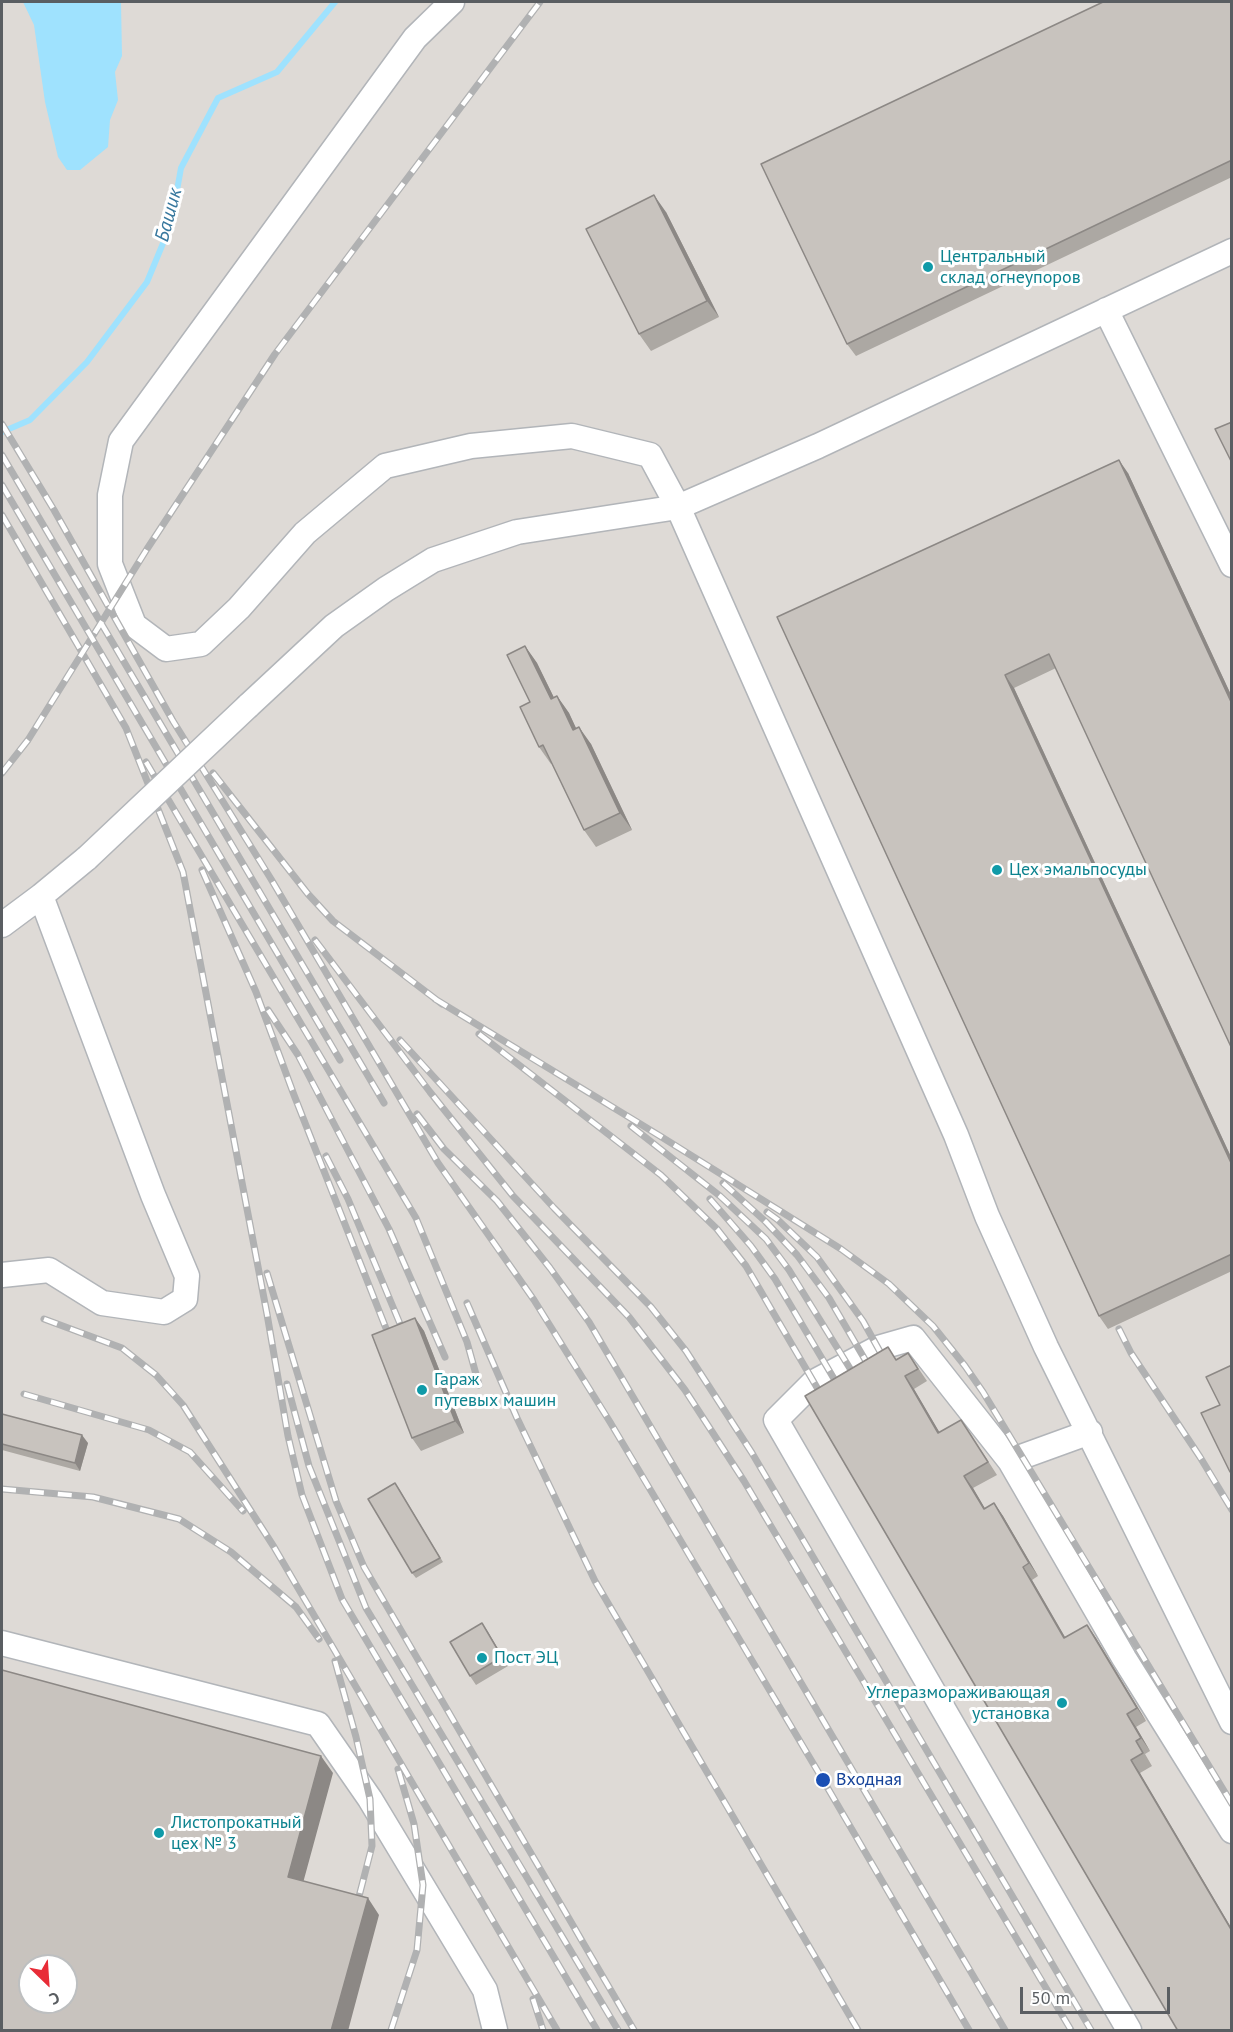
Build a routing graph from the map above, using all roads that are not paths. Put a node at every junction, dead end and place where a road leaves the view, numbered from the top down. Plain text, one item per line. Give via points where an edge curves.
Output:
1 (452, 2) edge
2 (1232, 251) edge
3 (1106, 310) junction
4 (678, 507) junction
5 (1232, 565) edge
6 (42, 896) junction
7 (2, 925) edge
8 (2, 1275) edge
9 (1090, 1432) junction
10 (1010, 1461) junction
11 (2, 1643) edge
12 (1232, 1722) edge
13 (1232, 1831) edge
14 (495, 2031) edge
15 (1130, 2031) edge

1 - 4 lane via 415,38 121,441 110,495 110,564 134,625 166,649 201,644 239,608 305,533 385,466 471,446 572,436 650,455
2 - 3 lane
3 - 4 lane via 818,446
3 - 5 lane
4 - 6 lane, bridge via 517,532 433,560 334,626
4 - 9 lane via 956,1135 987,1216
6 - 7 lane
6 - 8 lane via 136,1152 187,1276 185,1299 165,1312 102,1303 49,1270
9 - 10 lane
9 - 12 lane
10 - 13 lane via 1124,1658
10 - 15 lane via 913,1338 878,1348 814,1382 776,1420
11 - 14 lane via 318,1724 370,1799 479,1979

